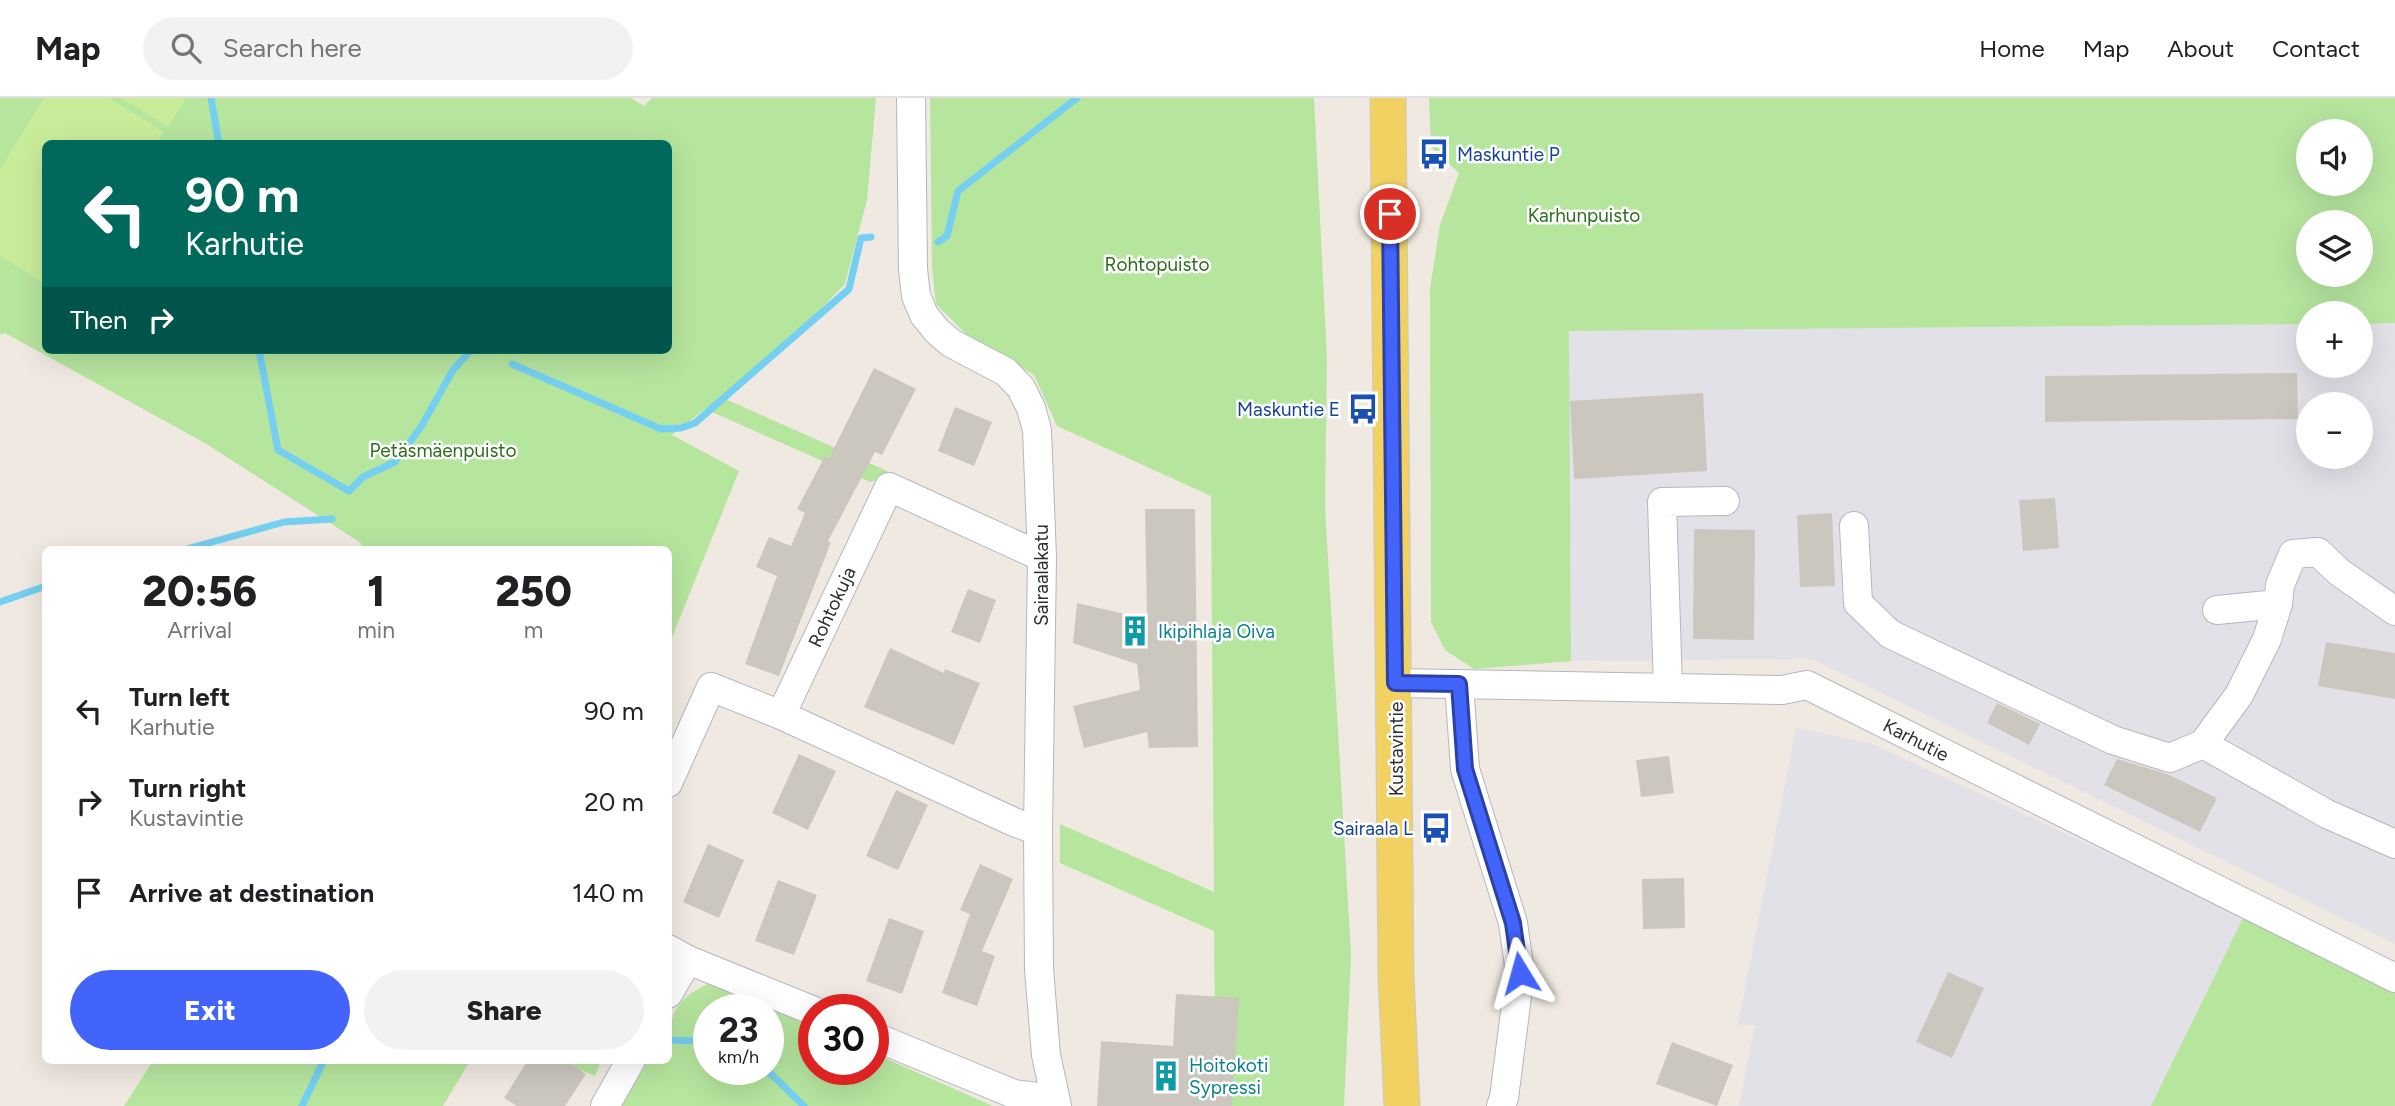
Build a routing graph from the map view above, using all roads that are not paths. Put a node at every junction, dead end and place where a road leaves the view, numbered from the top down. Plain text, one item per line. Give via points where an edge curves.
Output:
1 (911, 98) edge
2 (1388, 98) edge
3 (1725, 501) dead end
4 (1854, 526) dead end
5 (1042, 557) junction
6 (2278, 604) junction
7 (2217, 610) dead end
8 (2395, 611) edge
9 (1395, 683) junction
10 (1459, 684) junction
11 (1668, 688) junction
12 (781, 715) junction
13 (2203, 744) junction
14 (672, 774) edge
15 (1038, 831) junction
16 (2395, 844) edge
17 (678, 954) edge
18 (672, 978) edge
19 (2395, 978) edge
20 (798, 1005) edge
21 (889, 1043) edge
22 (629, 1064) edge
23 (1056, 1103) edge
24 (605, 1106) edge
25 (1402, 1106) edge
26 (1501, 1106) edge

1 - 5 street, Sairaalakatu via 916,296 937,331 1006,372 1031,408 1039,456
2 - 9 main road, Kustavintie
3 - 11 street via 1662,502
4 - 13 street via 1858,603 1890,634 2113,740 2170,758
5 - 12 street, Rohtokuja via 889,487
5 - 15 street, Sairaalakatu
6 - 7 street
6 - 8 street via 2280,585 2293,554 2318,552
6 - 13 street via 2267,639 2239,695
9 - 10 street, Karhutie
9 - 25 main road, Kustavintie via 1396,977
10 - 11 street, Karhutie
10 - 26 street via 1465,769 1513,923 1520,973
11 - 19 street, Karhutie via 1782,690 1807,685
12 - 14 street via 710,687
12 - 15 street
13 - 16 street via 2327,814
15 - 23 street, Sairaalakatu via 1039,970 1046,1055
17 - 18 street
17 - 20 street
21 - 23 street via 1014,1094
22 - 24 street

